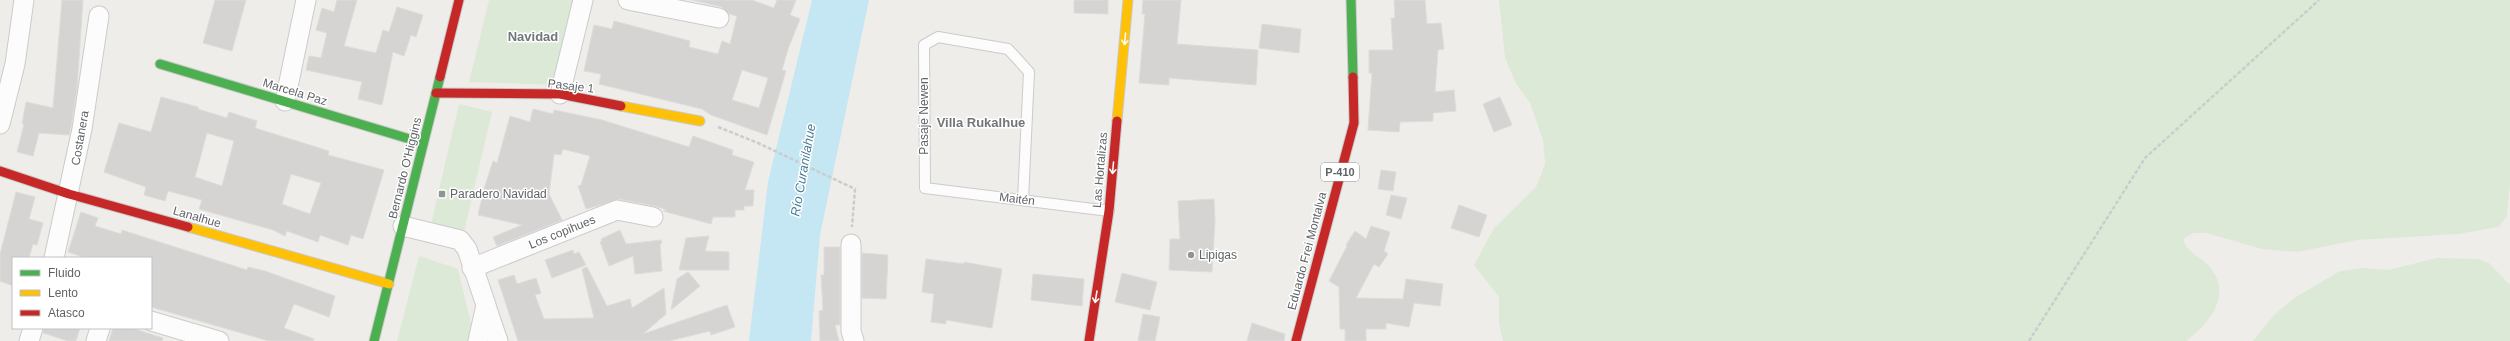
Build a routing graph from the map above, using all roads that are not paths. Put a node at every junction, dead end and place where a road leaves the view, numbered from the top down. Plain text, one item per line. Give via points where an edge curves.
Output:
1 (24, 0) edge
2 (306, 0) edge
3 (459, 0) edge
4 (583, 0) edge
5 (628, 0) edge
6 (1128, 0) edge
7 (1351, 0) edge
8 (99, 16) dead end
9 (719, 18) dead end
10 (160, 64) dead end
11 (436, 93) junction
12 (560, 94) junction
13 (285, 101) junction
14 (700, 121) road end
15 (0, 124) edge
16 (424, 143) junction
17 (0, 171) edge
18 (924, 188) joint
19 (69, 194) junction
20 (1023, 200) junction
21 (1109, 212) junction
22 (653, 217) dead end
23 (403, 226) junction
24 (851, 244) road end
25 (54, 257) edge
26 (472, 268) junction
27 (389, 284) junction
28 (486, 304) junction
29 (152, 321) edge
30 (33, 329) edge
31 (100, 329) edge
32 (29, 341) edge
33 (96, 341) edge
34 (219, 341) edge
35 (374, 341) edge
36 (478, 341) edge
37 (498, 341) edge
38 (854, 341) edge
39 (1089, 341) edge
40 (1296, 341) edge

1 - 15 street via 15,64
2 - 13 street
3 - 11 street, Bernardo O'Higgins
4 - 12 street
5 - 9 street
6 -> 21 street, Las Hortalizas
7 - 40 street, Eduardo Frei Montalva / P-410 via 1354,123
8 - 19 street, Costanera via 82,129
10 - 13 street, Marcela Paz
11 - 12 street, Pasaje 1
11 - 16 street, Bernardo O'Higgins
12 - 14 street, Pasaje 1
13 - 16 street, Marcela Paz
16 - 23 street, Bernardo O'Higgins
17 - 19 street, Lanalhue
18 - 20 lane, Maitén
18 - 20 lane, Pasaje Newen via 924,45 938,37 1008,49 1029,72
19 - 25 street, Costanera
19 - 27 street, Lanalhue
20 - 21 lane, Maitén
21 -> 39 street, Las Hortalizas
22 - 26 street, Los copihues via 617,210
23 - 26 street via 460,240 468,249
23 - 27 street, Bernardo O'Higgins
24 - 38 street via 851,331
26 - 28 street
27 - 35 street, Bernardo O'Higgins
28 - 36 street
28 - 37 street
29 - 34 street
30 - 32 street
31 - 33 street

